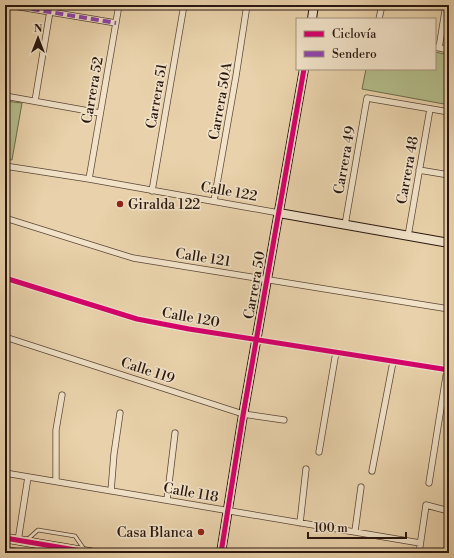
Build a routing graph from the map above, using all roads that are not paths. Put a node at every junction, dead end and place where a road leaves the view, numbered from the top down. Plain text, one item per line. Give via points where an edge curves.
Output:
1 (8, 5) edge
2 (51, 5) edge
3 (119, 5) edge
4 (184, 5) edge
5 (248, 5) edge
6 (314, 5) edge
7 (382, 5) edge
8 (446, 5) edge
9 (50, 12) junction
10 (312, 18) edge
11 (379, 18) edge
12 (116, 23) junction
13 (437, 48) edge
14 (449, 50) edge
15 (304, 70) edge
16 (5, 96) edge
17 (35, 101) junction
18 (430, 109) junction
19 (449, 112) edge
20 (100, 113) junction
21 (5, 166) edge
22 (419, 170) junction
23 (449, 175) edge
24 (89, 179) junction
25 (152, 191) junction
26 (214, 201) junction
27 (279, 213) junction
28 (5, 218) edge
29 (345, 225) junction
30 (408, 236) junction
31 (449, 243) edge
32 (5, 278) edge
33 (267, 279) junction
34 (449, 309) edge
35 (5, 337) edge
36 (257, 340) junction
37 (336, 352) junction
38 (393, 362) junction
39 (448, 370) edge
40 (6, 378) edge
41 (5, 385) edge
42 (62, 395) dead end
43 (120, 413) dead end
44 (243, 414) junction
45 (284, 420) dead end
46 (175, 434) dead end
47 (319, 452) dead end
48 (306, 469) dead end
49 (372, 471) dead end
50 (5, 473) edge
51 (28, 477) junction
52 (56, 481) junction
53 (429, 483) dead end
54 (361, 487) dead end
55 (111, 491) junction
56 (167, 500) junction
57 (228, 511) junction
58 (449, 511) edge
59 (300, 523) junction
60 (355, 531) junction
61 (5, 538) edge
62 (22, 541) junction
63 (420, 543) junction
64 (5, 551) edge
65 (90, 552) edge
66 (16, 553) edge
67 (221, 553) edge
68 (419, 553) edge

1 - 9 street
2 - 9 street
3 - 12 street, Carrera 52
4 - 25 street, Carrera 51
5 - 26 street, Carrera 50A
6 - 10 street
7 - 11 street
8 - 13 street
9 - 12 street
9 - 17 street
12 - 20 street, Carrera 52
13 - 14 street
15 - 27 street, Carrera 50
16 - 17 street
17 - 20 street
18 - 19 street
18 - 22 street, Carrera 48
18 - 29 street, Carrera 49 via 367,98
20 - 24 street, Carrera 52
21 - 24 street, Calle 122
22 - 23 street
22 - 30 street, Carrera 48
24 - 25 street, Calle 122
25 - 26 street, Calle 122
26 - 27 street, Calle 122
27 - 29 street, Calle 122
27 - 33 street, Carrera 50
28 - 33 street, Calle 121 via 134,258
29 - 30 street, Calle 122
30 - 31 street, Calle 122
32 - 36 street, Calle 120 via 137,319
33 - 34 street, Calle 121
33 - 36 street, Carrera 50
35 - 44 street, Calle 119
36 - 37 street, Calle 120
36 - 44 street, Carrera 50
37 - 38 street, Calle 120
37 - 47 street
38 - 39 street, Calle 120
38 - 49 street
39 - 53 street
40 - 41 street
42 - 52 street via 56,430
43 - 55 street
44 - 45 street, Calle 119
44 - 57 street, Carrera 50
46 - 56 street
48 - 59 street
50 - 51 street, Calle 118
51 - 52 street, Calle 118
51 - 62 street
52 - 55 street, Calle 118
54 - 60 street
55 - 56 street, Calle 118
56 - 57 street, Calle 118
57 - 59 street, Calle 118
57 - 67 street, Carrera 50
58 - 63 street via 426,505
59 - 60 street, Calle 118
60 - 63 street, Calle 118
61 - 62 main road
62 - 65 main road
62 - 65 lane via 38,530 75,536
63 - 68 street
64 - 66 main road

